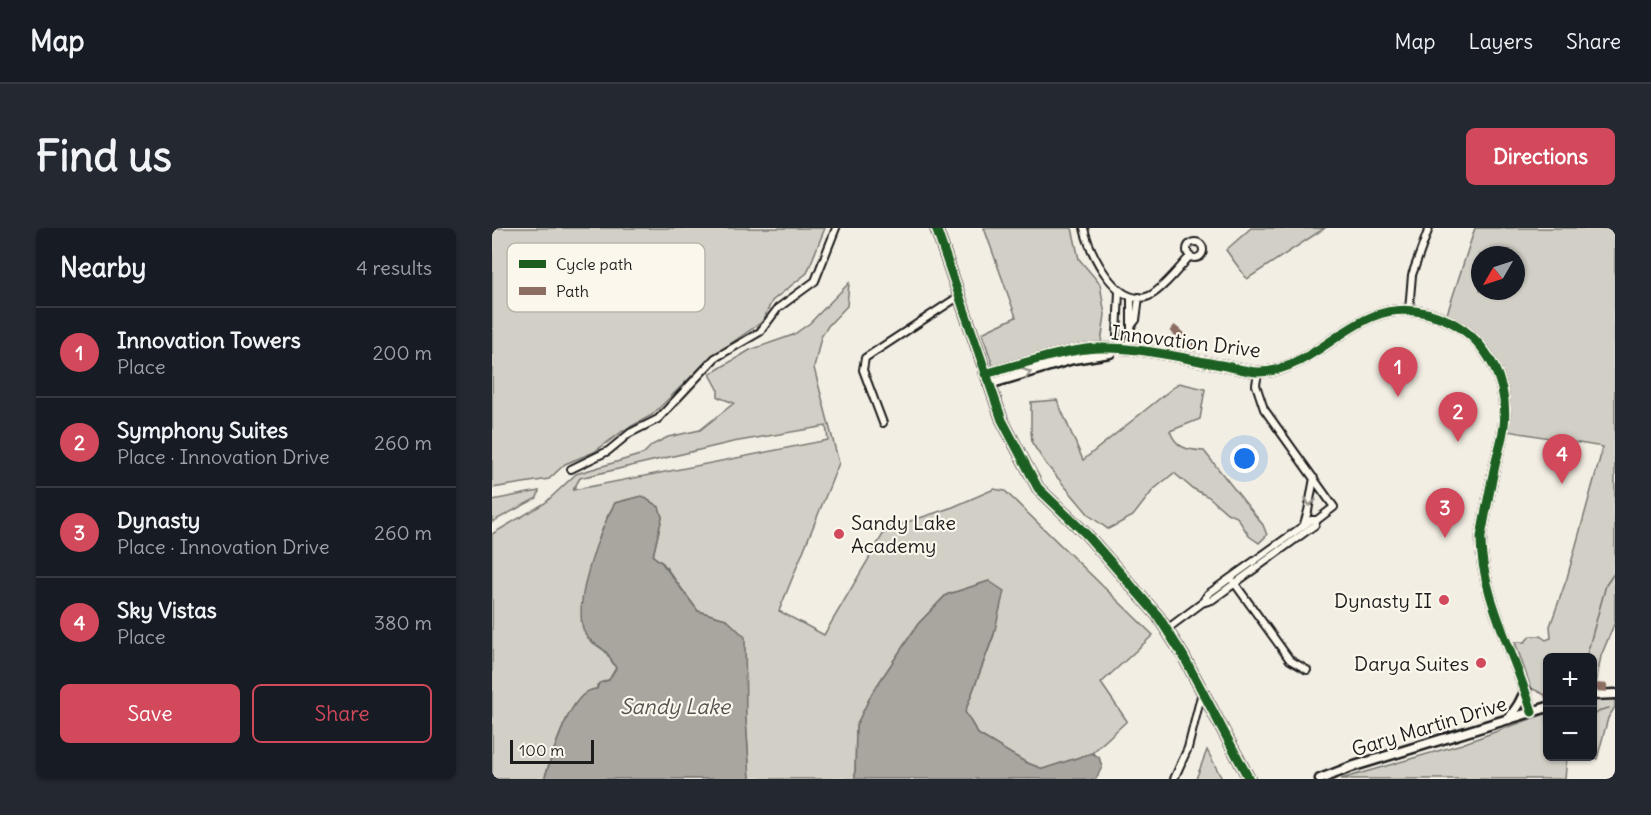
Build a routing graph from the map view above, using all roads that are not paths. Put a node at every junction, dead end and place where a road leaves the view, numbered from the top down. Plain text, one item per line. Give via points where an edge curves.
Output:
1 (836, 228) edge
2 (936, 228) edge
3 (1084, 228) edge
4 (1428, 228) edge
5 (1190, 256) dead end
6 (1119, 291) junction
7 (958, 297) junction
8 (1131, 297) junction
9 (1139, 297) junction
10 (1409, 310) junction
11 (1132, 325) junction
12 (1124, 350) junction
13 (1258, 372) junction
14 (985, 374) junction
15 (989, 384) junction
16 (883, 423) dead end
17 (571, 469) dead end
18 (1314, 478) junction
19 (1317, 520) junction
20 (1303, 525) junction
21 (1232, 581) junction
22 (1167, 629) junction
23 (1307, 670) dead end
24 (1526, 690) junction
25 (1203, 691) junction
26 (1615, 694) edge
27 (1597, 695) edge
28 (1543, 709) edge
29 (1532, 712) junction
30 (1509, 719) junction
31 (1174, 779) edge
32 (1249, 779) edge
33 (1320, 779) edge

1 - 17 street via 815,281 778,308 759,332 715,358 658,419
2 - 7 main road
3 - 6 street via 1095,258
4 - 10 street via 1412,275
5 - 9 street via 1149,296
6 - 8 street
6 - 12 street via 1117,336
7 - 14 main road
7 - 16 street via 865,358 863,370
8 - 9 street
8 - 11 street
9 - 11 street
10 - 13 street, Innovation Drive via 1373,317 1294,363
10 - 24 street, Innovation Drive via 1461,327 1490,357 1498,374 1503,391 1504,427 1480,554 1489,590
11 - 12 street
12 - 13 street, Innovation Drive
12 - 14 street, Innovation Drive via 1077,351
15 -> 12 street, Innovation Drive via 1073,359
13 - 18 street via 1256,385 1264,409
14 - 15 main road
15 - 22 main road via 1002,420 1038,488 1087,536
18 - 19 street via 1334,507
18 -> 20 street
19 - 20 street
19 - 21 street
20 - 21 street
21 - 22 street
21 - 23 street via 1290,660
22 - 25 main road
24 - 29 street, Innovation Drive
24 - 30 street
25 - 31 street via 1188,748
25 - 32 main road
26 - 27 street
28 - 29 street, Gary Martin Drive
29 - 30 street, Gary Martin Drive
30 - 33 street, Gary Martin Drive

